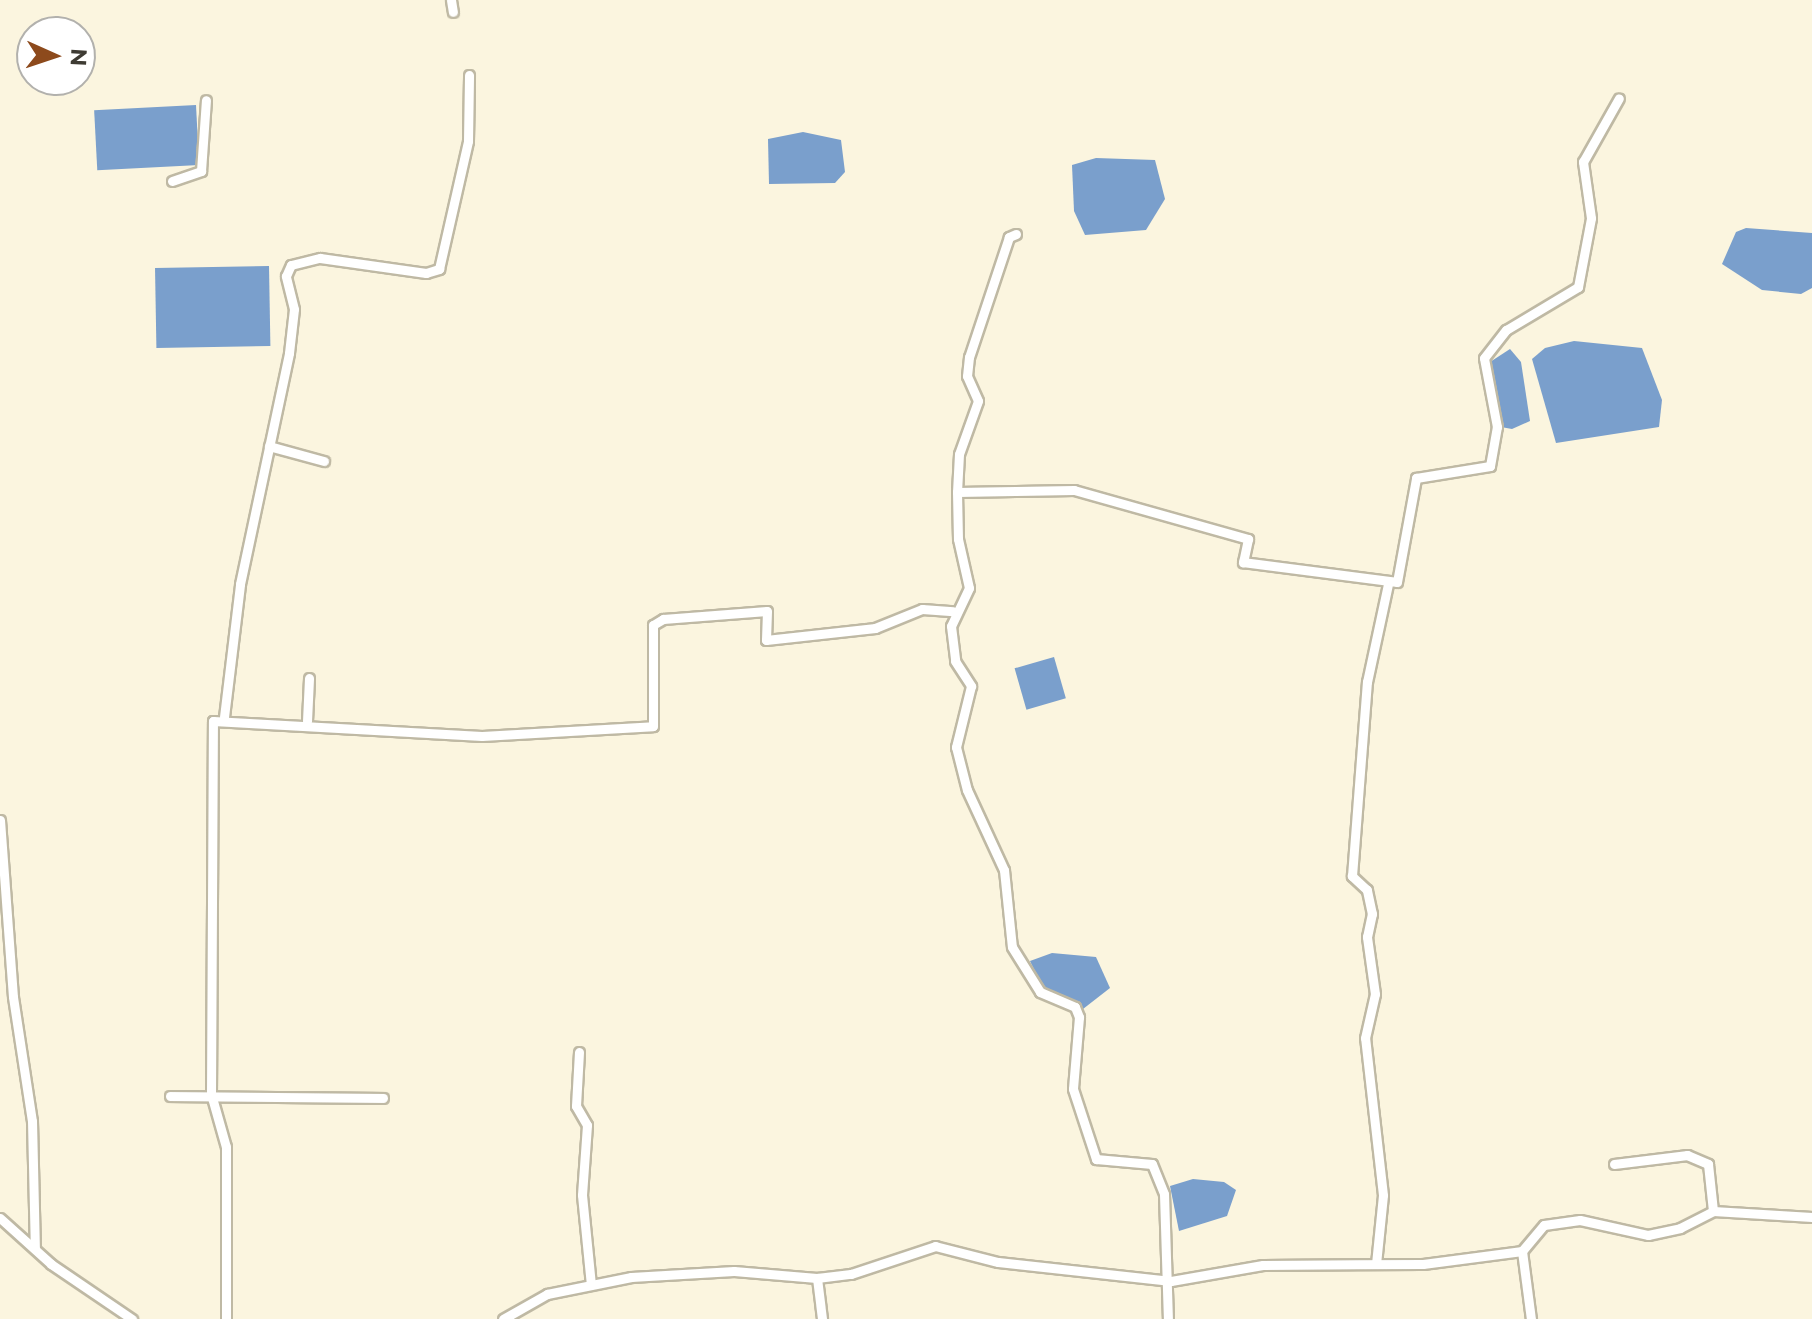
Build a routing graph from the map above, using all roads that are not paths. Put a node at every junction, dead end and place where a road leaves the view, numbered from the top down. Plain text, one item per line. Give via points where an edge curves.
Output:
1 (451, 0) edge
2 (453, 12) dead end
3 (469, 75) dead end
4 (1619, 98) dead end
5 (206, 100) dead end
6 (172, 181) dead end
7 (1016, 234) dead end
8 (269, 446) junction
9 (324, 461) dead end
10 (957, 492) junction
11 (1388, 584) junction
12 (953, 611) junction
13 (309, 678) dead end
14 (224, 717) junction
15 (307, 721) junction
16 (0, 820) edge
17 (579, 1052) dead end
18 (211, 1094) junction
19 (170, 1096) dead end
20 (383, 1098) dead end
21 (1614, 1164) dead end
22 (1713, 1211) junction
23 (1812, 1217) edge
24 (0, 1218) edge
25 (35, 1249) junction
26 (1522, 1251) junction
27 (1376, 1264) junction
28 (817, 1278) junction
29 (1171, 1281) junction
30 (591, 1285) junction
31 (132, 1319) edge
32 (226, 1319) edge
33 (503, 1319) edge
34 (822, 1319) edge
35 (1168, 1319) edge
36 (1531, 1319) edge

1 - 2 street
3 - 8 street via 468,141 439,269 426,273 320,258 291,265 291,339
4 - 11 street via 1583,162 1591,218 1578,287 1506,330 1484,358 1497,427 1490,466 1416,478 1401,579
5 - 6 street via 207,156 201,171
7 - 10 street via 1009,237 969,357 967,376 978,401 959,454
8 - 9 street
8 - 14 street via 240,584
10 - 11 street via 1074,490 1248,539 1243,562
10 - 12 street via 958,539 969,588
11 - 27 street via 1367,682 1352,876 1367,890 1372,914 1367,937 1375,994 1365,1038 1383,1195
12 - 15 street via 922,609 875,628 766,640 767,611 663,619 653,625 653,726 482,736
12 - 29 street via 955,661 971,686 956,747 967,790 1004,870 1009,939 1040,992 1075,1007 1073,1089 1096,1159 1152,1164 1164,1194
13 - 15 street
14 - 15 street
14 - 18 street via 213,721
16 - 25 street via 13,997 35,1153
17 - 30 street via 576,1106 587,1125 582,1195
18 - 19 street
18 - 20 street
18 - 32 street via 226,1147
21 - 22 street via 1687,1155 1708,1164
22 - 23 street
22 - 26 street via 1680,1228 1648,1235 1604,1221 1544,1225
24 - 25 street
25 - 31 street
26 - 27 street
26 - 36 street
27 - 29 street via 1263,1265
28 - 29 street via 851,1274 935,1246 998,1262
28 - 30 street via 701,1272
28 - 34 street
29 - 35 street
30 - 33 street via 547,1294

